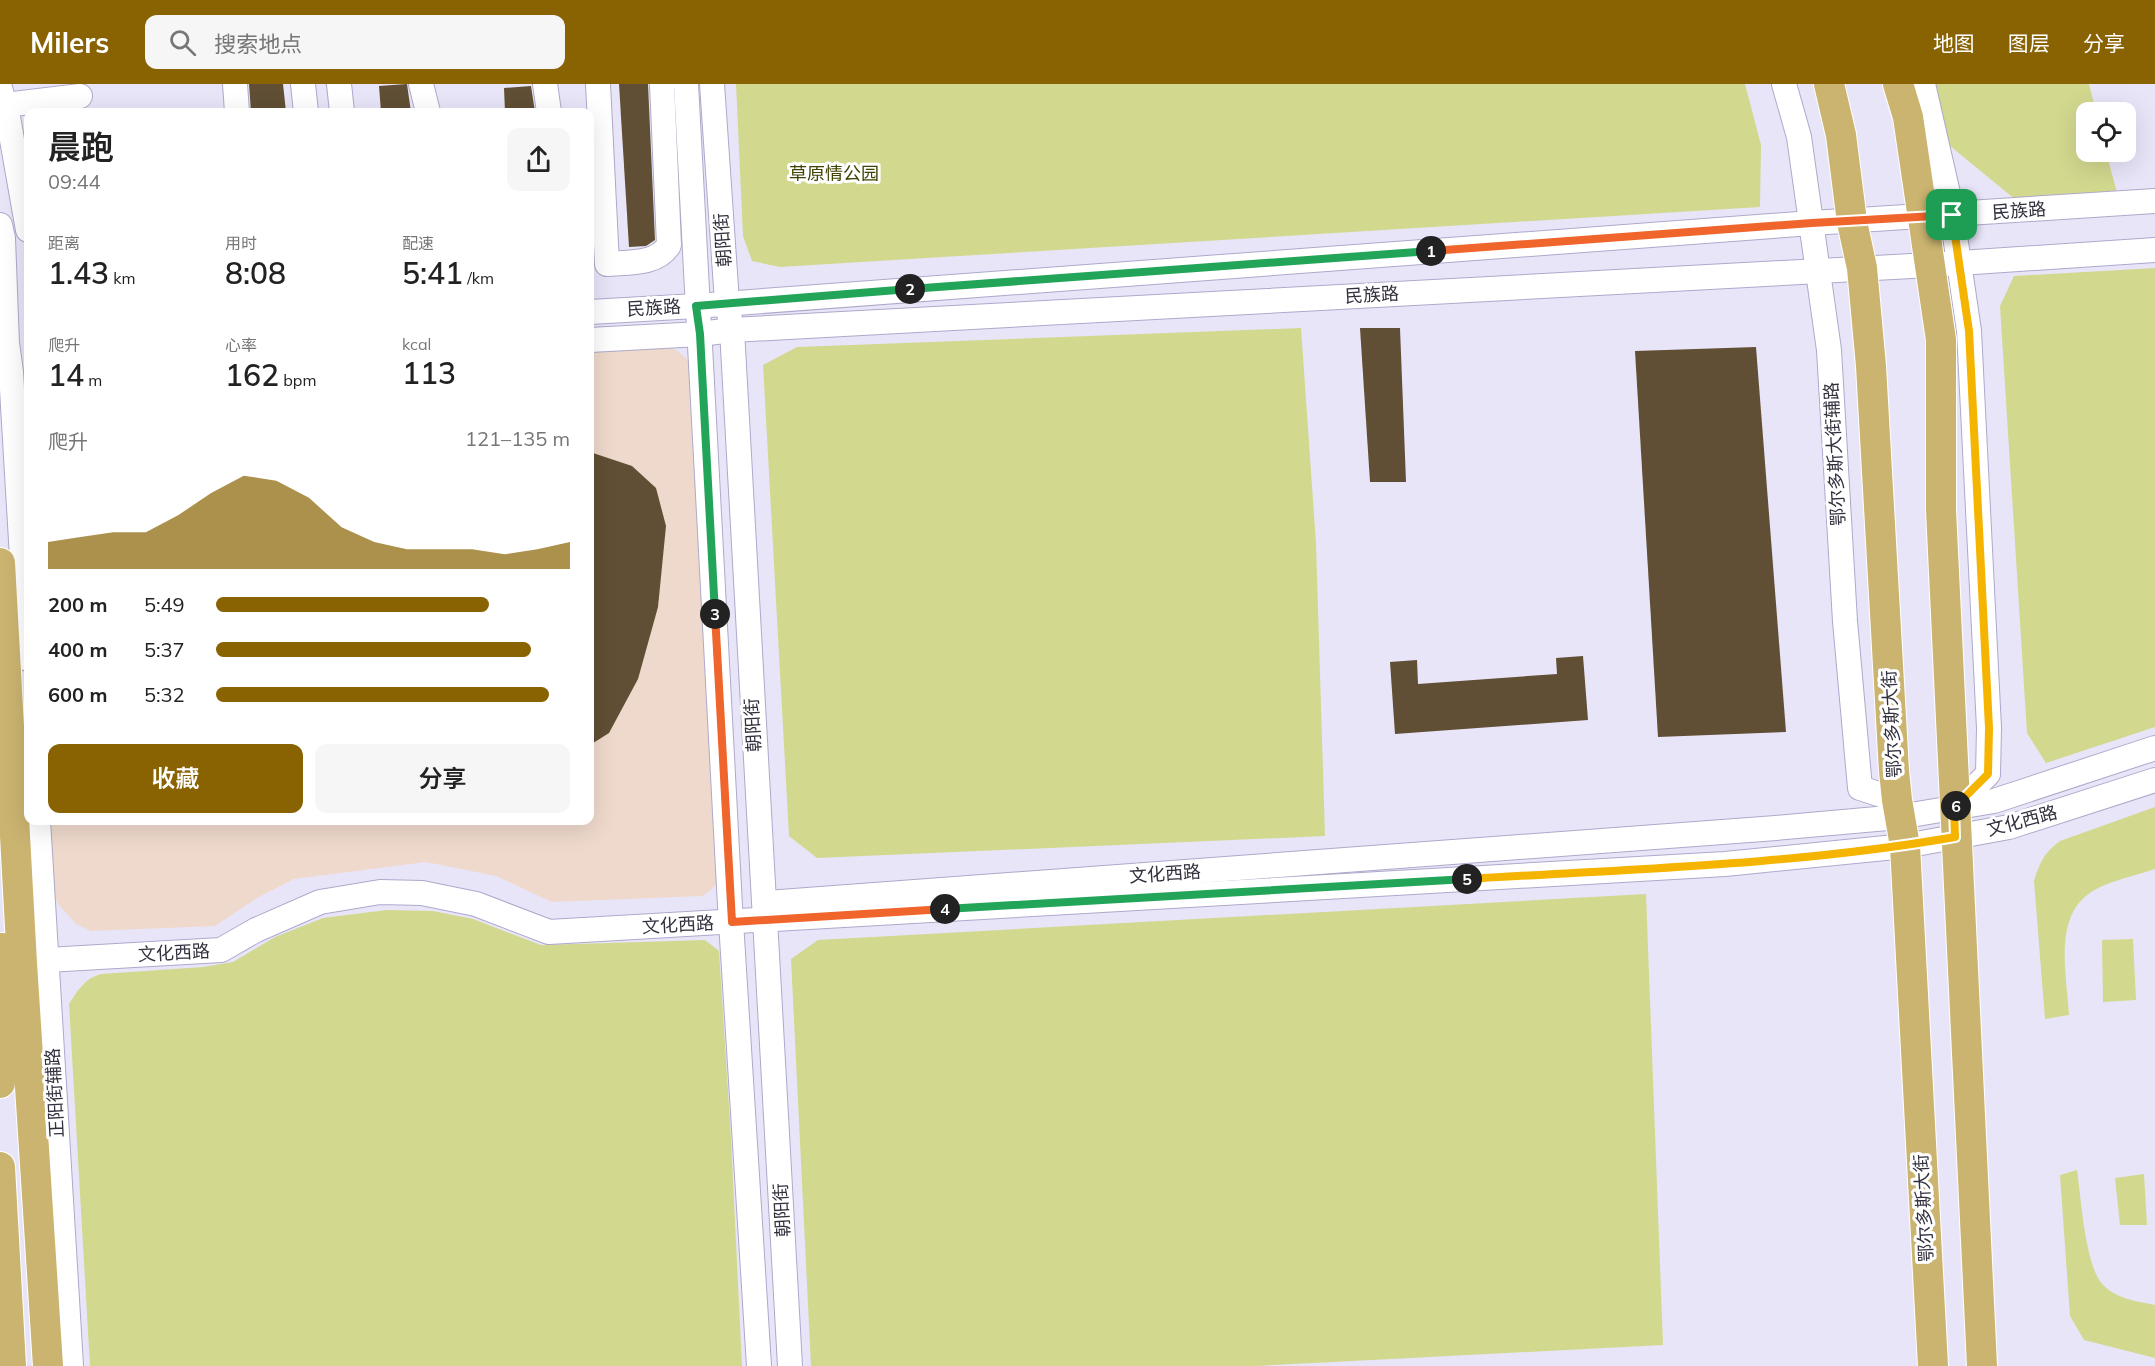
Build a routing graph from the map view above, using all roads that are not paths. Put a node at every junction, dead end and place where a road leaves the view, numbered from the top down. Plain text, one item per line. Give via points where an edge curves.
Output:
1 (235, 84) edge
2 (303, 84) edge
3 (339, 84) edge
4 (421, 84) edge
5 (545, 84) edge
6 (598, 84) edge
7 (662, 84) edge
8 (686, 84) edge
9 (712, 84) edge
10 (1784, 84) edge
11 (1830, 84) edge
12 (1898, 84) edge
13 (1923, 84) edge
14 (2, 96) edge
15 (80, 96) dead end
16 (237, 108) edge
17 (306, 108) edge
18 (342, 108) edge
19 (427, 108) edge
20 (548, 108) edge
21 (2155, 201) edge
22 (24, 209) edge
23 (1937, 216) junction
24 (1852, 222) junction
25 (1812, 223) junction
26 (0, 225) edge
27 (2155, 250) edge
28 (1945, 264) junction
29 (598, 265) edge
30 (1862, 268) junction
31 (1818, 270) junction
32 (727, 302) junction
33 (696, 306) junction
34 (594, 312) edge
35 (732, 330) junction
36 (700, 334) junction
37 (594, 340) edge
38 (12, 343) edge
39 (13, 372) edge
40 (0, 563) edge
41 (24, 582) edge
42 (2155, 748) edge
43 (2155, 780) edge
44 (1900, 821) junction
45 (1955, 822) junction
46 (37, 825) edge
47 (0, 909) edge
48 (764, 912) junction
49 (731, 914) junction
50 (18, 955) edge
51 (0, 1083) edge
52 (0, 1167) edge
53 (11, 1366) edge
54 (48, 1366) edge
55 (71, 1366) edge
56 (759, 1366) edge
57 (790, 1366) edge
58 (1933, 1366) edge
59 (1982, 1366) edge

1 - 16 street
2 - 17 street
3 - 18 street
4 - 19 street
5 - 20 street
6 - 29 street
7 - 29 street via 669,245 654,259
8 - 33 street, 朝阳街
9 - 32 street, 朝阳街
10 - 25 street, 鄂尔多斯大街辅路 via 1799,137
11 - 24 main road, 鄂尔多斯大街
12 - 23 main road
13 - 23 street
14 - 15 street
14 - 22 street
21 - 23 street, 民族路
23 - 24 street, 民族路
23 - 28 main road
24 - 25 street, 民族路
24 - 30 main road, 鄂尔多斯大街
25 - 31 street, 鄂尔多斯大街辅路
25 - 32 street, 民族路
26 - 38 street
27 - 28 street, 民族路
28 - 30 street, 民族路
28 - 45 main road via 1941,510
30 - 31 street, 民族路
30 - 44 main road, 鄂尔多斯大街
31 - 35 street, 民族路
31 - 44 street, 鄂尔多斯大街辅路 via 1829,350 1845,621 1860,788
32 - 33 street, 民族路
32 - 35 street, 朝阳街
33 - 34 street, 民族路
33 - 36 street, 朝阳街
35 - 36 street, 民族路
35 - 48 street, 朝阳街
36 - 37 street, 民族路
36 - 49 street, 朝阳街
38 - 39 street
39 - 41 street
40 - 50 main road
42 - 45 street, 文化西路 via 1994,801
43 - 45 street, 文化西路 via 2009,827
44 - 45 street, 文化西路
44 - 48 street, 文化西路
44 - 58 main road, 鄂尔多斯大街
45 - 59 main road
46 - 50 street, 正阳街辅路
47 - 50 main road
48 - 49 street, 文化西路
48 - 57 street, 朝阳街
49 - 50 street, 文化西路 via 548,916 437,881 356,886 291,897 228,930 201,939
49 - 56 street, 朝阳街
50 - 51 main road
50 - 54 main road
50 - 55 street, 正阳街辅路
52 - 53 main road

